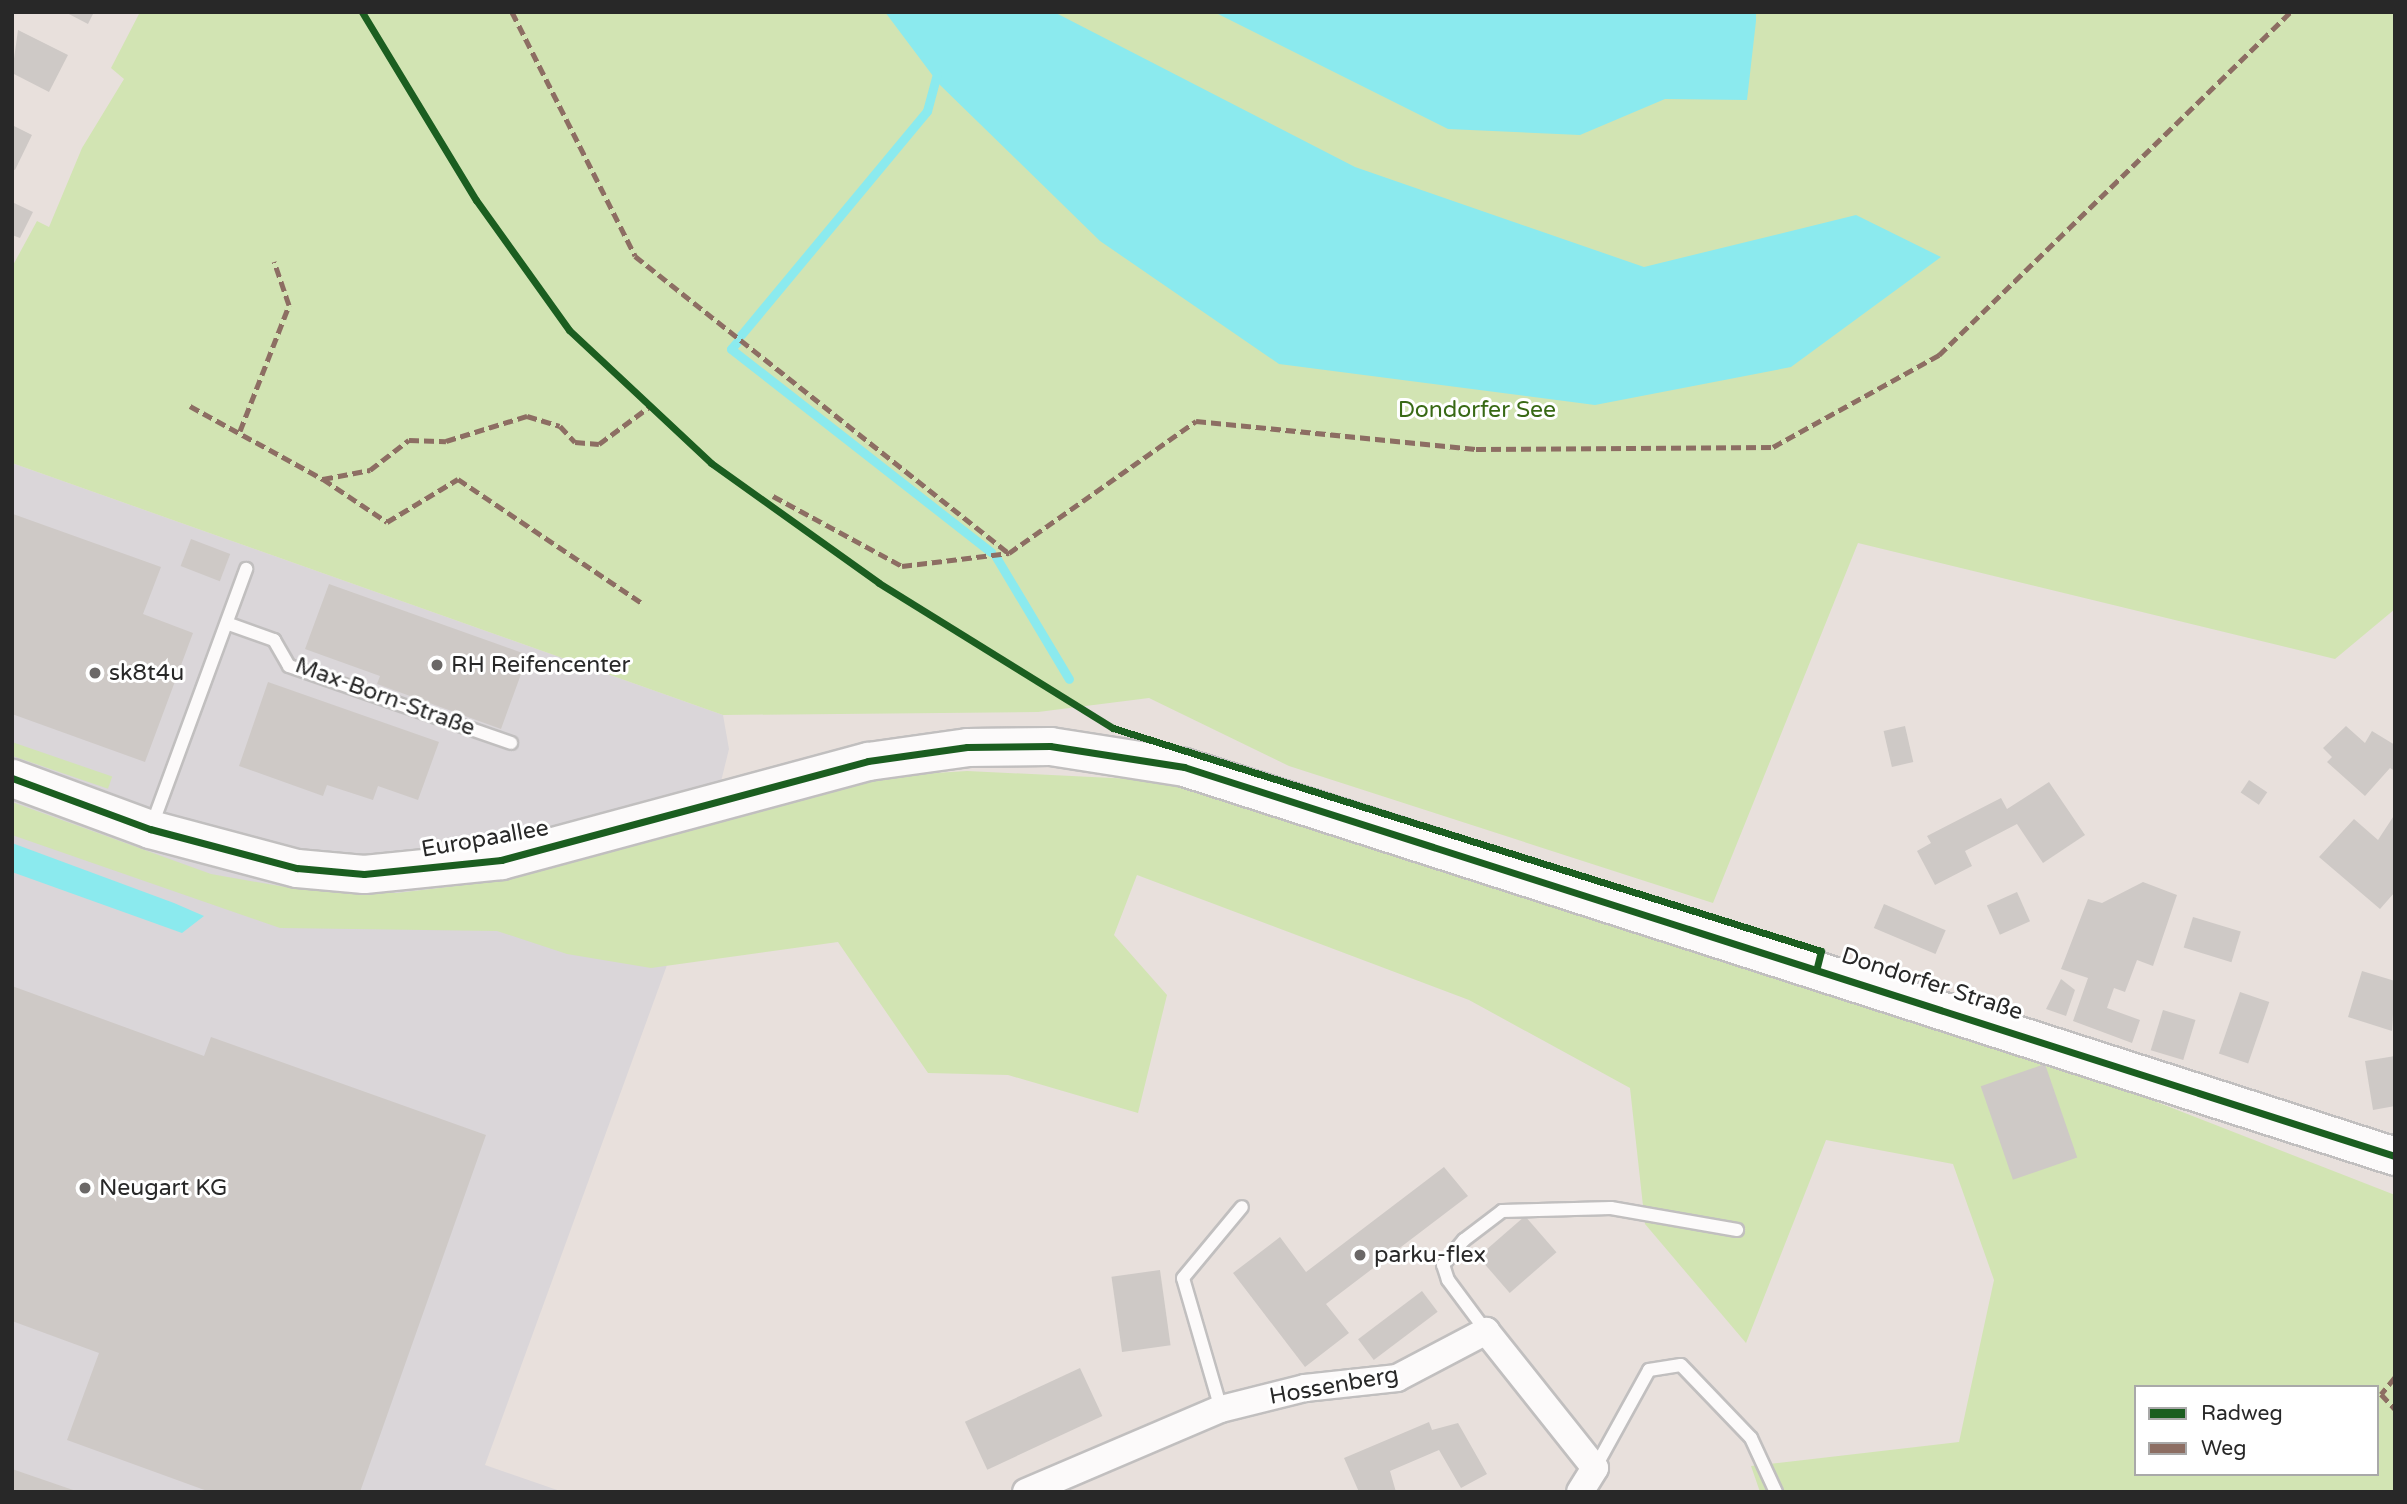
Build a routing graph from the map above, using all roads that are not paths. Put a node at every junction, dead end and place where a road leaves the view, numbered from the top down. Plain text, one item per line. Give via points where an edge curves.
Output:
1 (246, 569) dead end
2 (229, 624) junction
3 (511, 743) dead end
4 (967, 747) joint
5 (12, 778) edge
6 (150, 829) junction
7 (2395, 1156) edge
8 (1242, 1207) dead end
9 (1737, 1230) dead end
10 (1486, 1331) junction
11 (1221, 1409) junction
12 (1595, 1468) junction
13 (1026, 1492) edge
14 (1580, 1492) edge
15 (1776, 1492) edge

1 - 2 lane
2 - 3 lane, Max-Born-Straße via 274,640 289,666
2 - 6 lane
4 - 6 main road, Europaallee via 868,761 572,844 433,870 363,874 297,868
4 - 7 main road, Dondorfer Straße via 1050,746 1184,767
5 - 6 main road, Europaallee
8 - 11 lane via 1184,1278
9 - 10 lane via 1611,1208 1502,1211 1464,1240 1443,1265 1448,1280
10 - 11 street, Hossenberg via 1397,1378 1305,1388
10 - 12 street
11 - 13 street, Hossenberg
12 - 14 street
12 - 15 lane via 1649,1370 1681,1365 1751,1438

